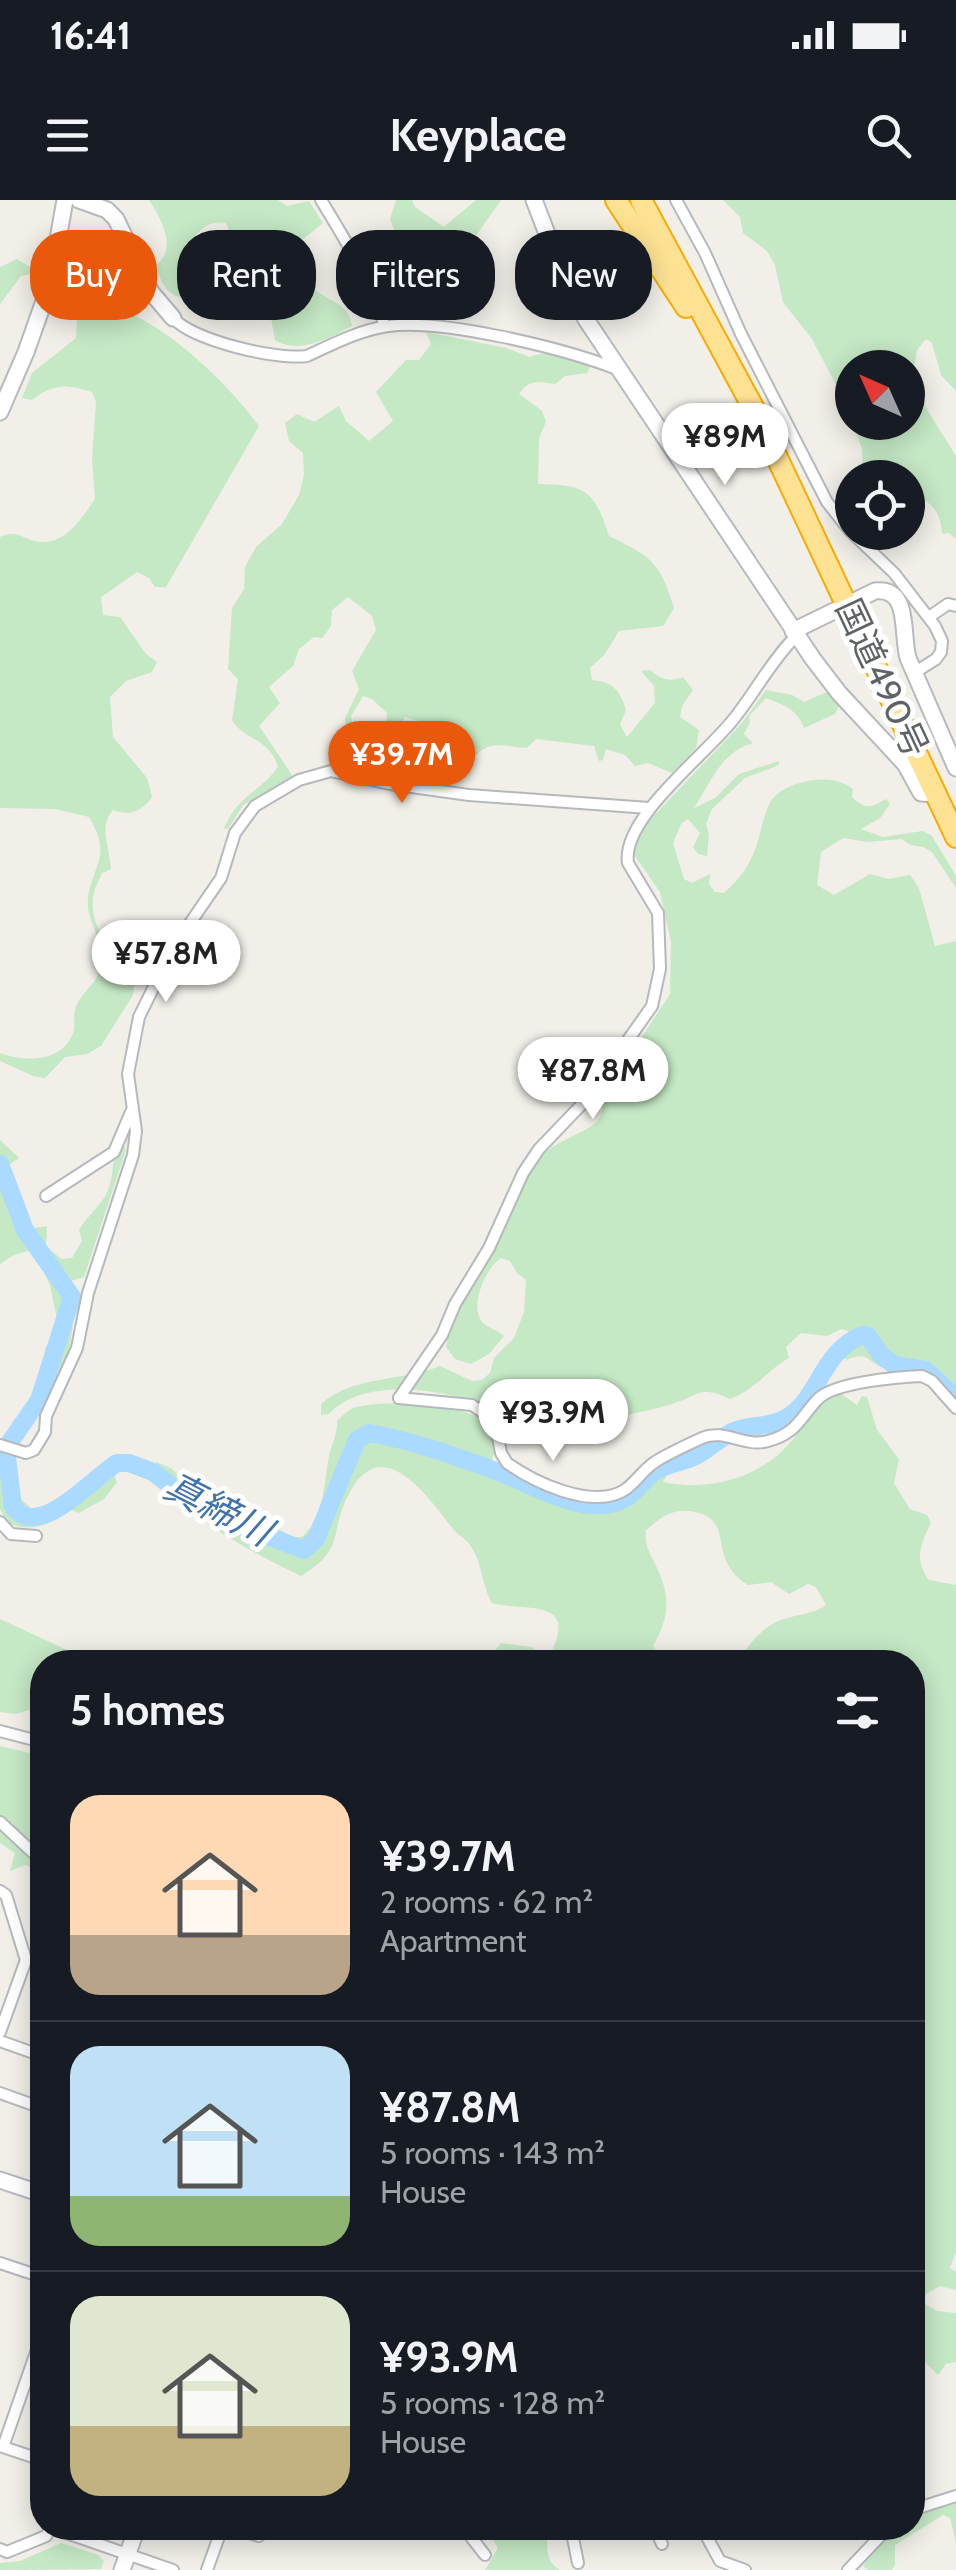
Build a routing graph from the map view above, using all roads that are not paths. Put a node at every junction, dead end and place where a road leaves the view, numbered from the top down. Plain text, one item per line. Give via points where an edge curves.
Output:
1 (64, 200) edge
2 (79, 200) edge
3 (320, 200) edge
4 (534, 200) edge
5 (616, 200) edge
6 (641, 200) edge
7 (655, 200) edge
8 (676, 200) edge
9 (172, 318) joint
10 (384, 326) junction
11 (619, 370) junction
12 (0, 412) edge
13 (756, 413) junction
14 (853, 601) junction
15 (956, 606) edge
16 (929, 618) junction
17 (795, 633) junction
18 (914, 673) junction
19 (956, 765) edge
20 (936, 794) junction
21 (649, 808) junction
22 (956, 808) edge
23 (956, 837) edge
24 (132, 1112) junction
25 (46, 1196) dead end
26 (956, 1408) edge
27 (0, 1445) edge
28 (0, 1522) edge
29 (36, 1536) dead end
30 (0, 1732) edge
31 (30, 1739) edge
32 (0, 1822) edge
33 (30, 1850) edge
34 (0, 1891) edge
35 (0, 2032) edge
36 (0, 2041) edge
37 (30, 2052) edge
38 (0, 2092) edge
39 (30, 2103) edge
40 (0, 2180) edge
41 (30, 2190) edge
42 (0, 2263) edge
43 (30, 2273) edge
44 (30, 2369) edge
45 (30, 2456) edge
46 (956, 2496) edge
47 (925, 2506) edge
48 (36, 2540) edge
49 (77, 2540) edge
50 (218, 2540) edge
51 (474, 2540) edge
52 (573, 2540) edge
53 (660, 2540) edge
54 (709, 2540) edge
55 (877, 2540) edge
56 (662, 2544) dead end
57 (0, 2549) edge
58 (485, 2554) dead end
59 (125, 2562) edge
60 (578, 2563) dead end
61 (173, 2570) edge
62 (207, 2570) edge
63 (745, 2570) edge
64 (848, 2570) edge

1 - 12 street via 50,284
2 - 9 street via 116,219 151,292
3 - 10 street
4 - 11 street via 566,282
5 - 13 highway
6 - 13 highway, 国道490号
7 - 14 highway, 国道490号 via 772,419
8 - 16 street via 827,502
9 - 10 street via 212,338 295,358
10 - 11 street via 484,335
11 - 17 street
13 - 14 highway, 国道490号
14 - 17 street
14 - 18 street via 882,590 900,600
14 - 20 highway, 国道490号
14 - 22 highway, 国道490号
15 - 16 street via 948,604
16 - 18 street via 941,652
17 - 20 street via 905,764 920,793
17 - 21 street via 734,720
18 - 19 street
20 - 23 highway, 国道490号
21 - 24 street via 470,795 331,771 274,793 242,820 221,878 149,995 132,1044
21 - 26 street via 627,854 658,913 660,969 652,1006 585,1101 523,1173 442,1334 399,1398 455,1402 484,1412 496,1422 506,1463 585,1496 618,1494 652,1463 704,1437 752,1445 791,1432 834,1390 922,1376
24 - 25 street via 114,1152
24 - 27 street via 133,1155 77,1348 45,1432 26,1453
28 - 29 street via 10,1534
30 - 31 street
32 - 33 street
34 - 35 street via 26,1960
36 - 37 street
38 - 39 street
40 - 41 street
42 - 43 street
44 - 45 street via 3,2447
46 - 47 street
48 - 57 street
49 - 59 street
50 - 62 street
51 - 58 street
52 - 60 street
53 - 56 street
54 - 63 street via 720,2561
55 - 64 street
59 - 61 street

